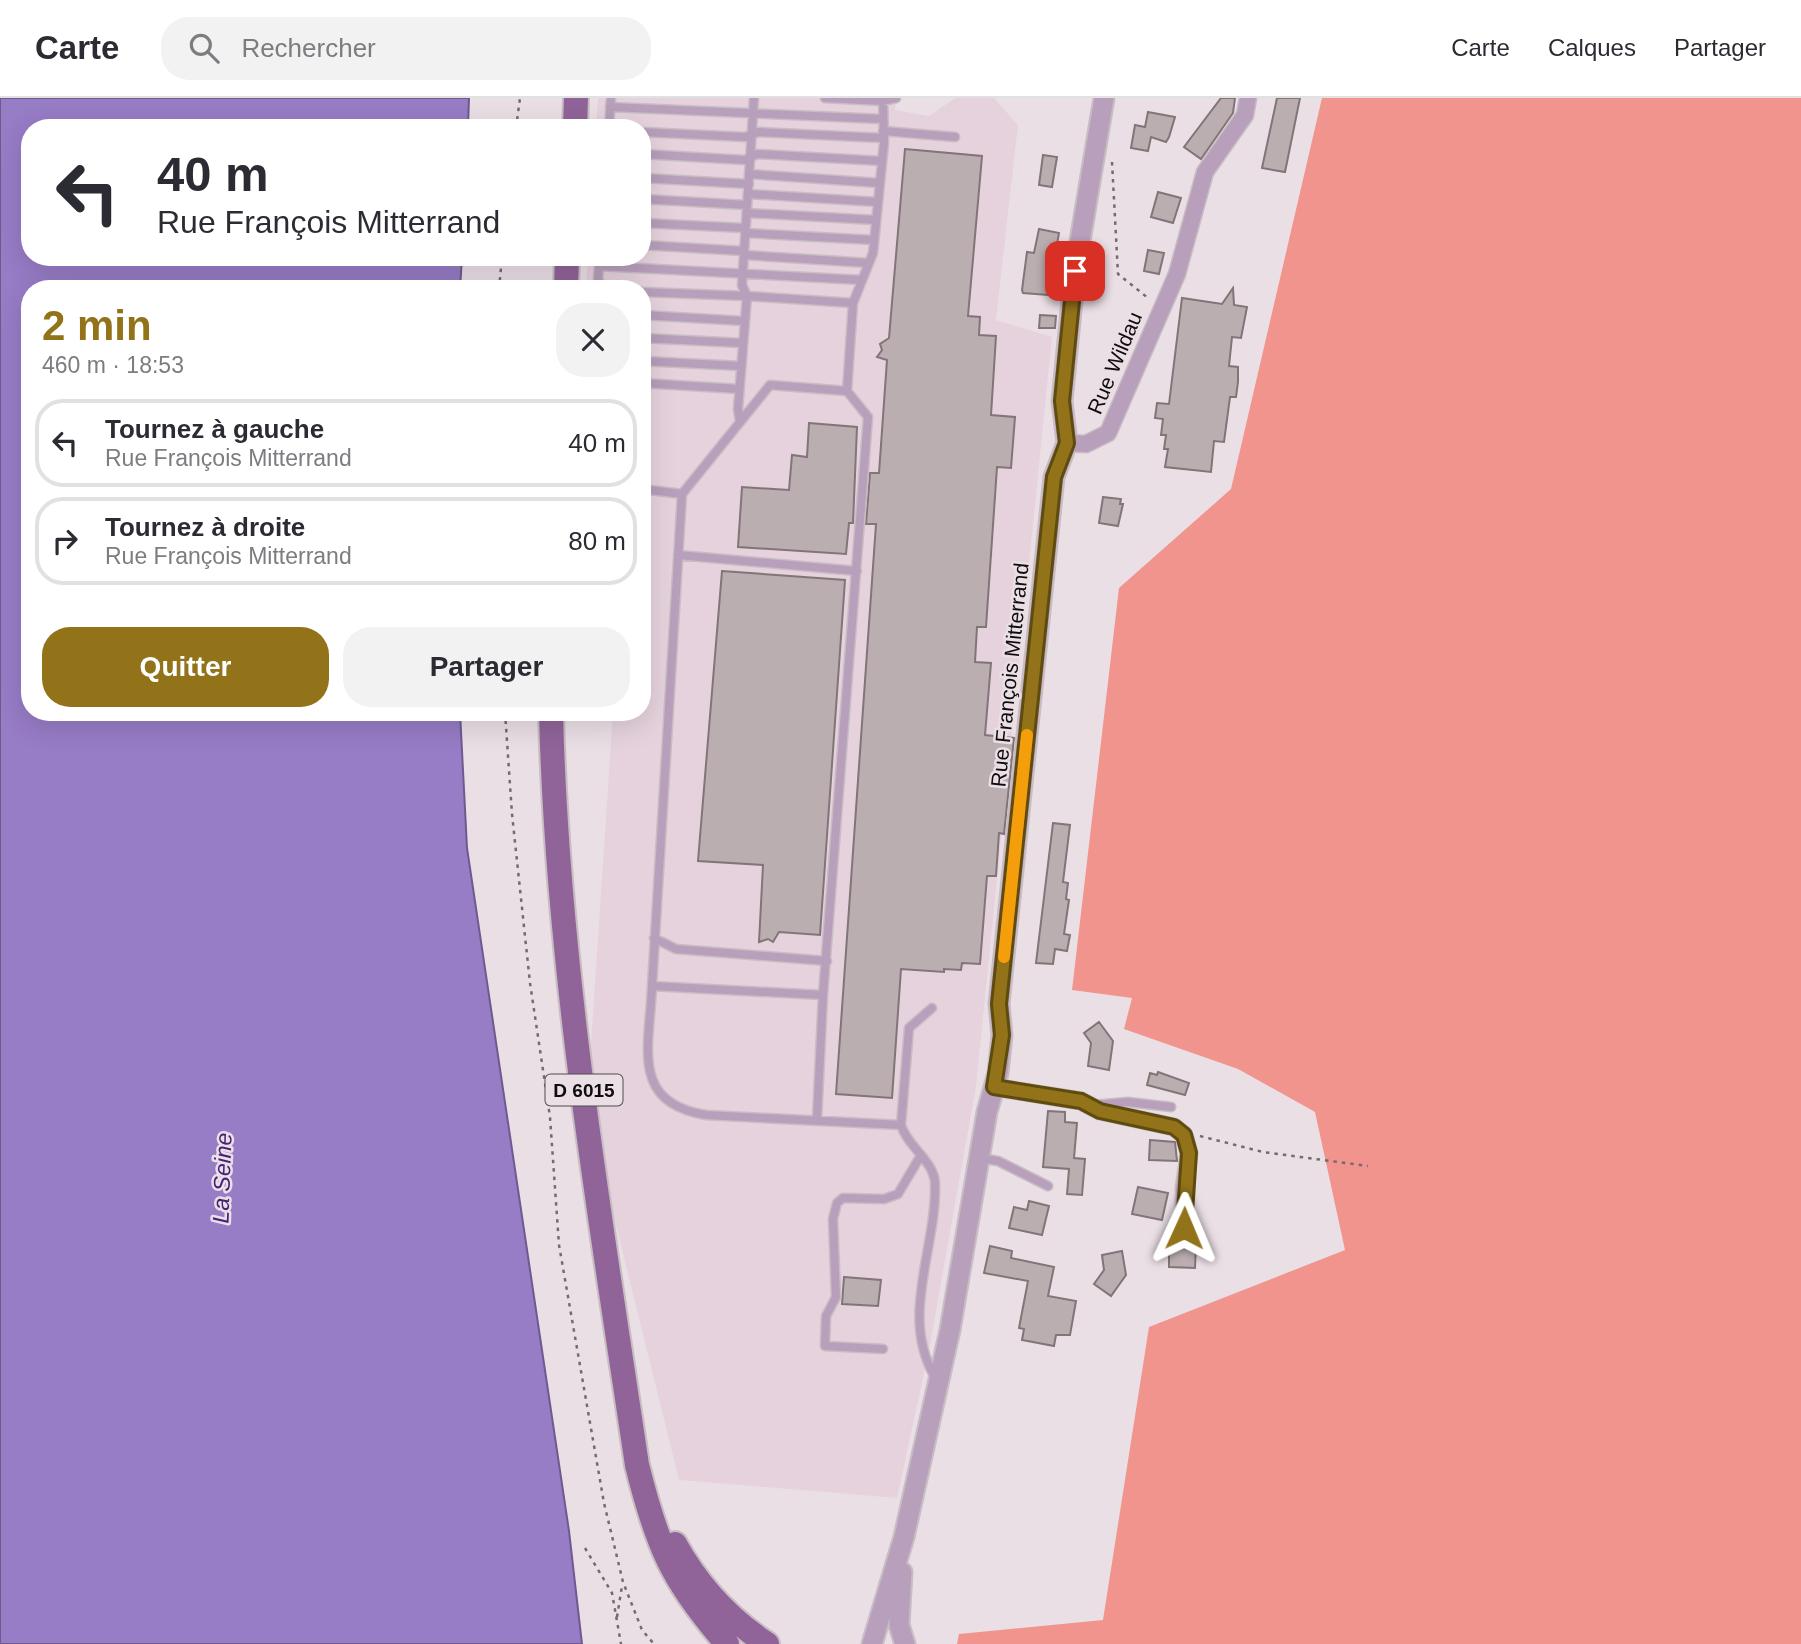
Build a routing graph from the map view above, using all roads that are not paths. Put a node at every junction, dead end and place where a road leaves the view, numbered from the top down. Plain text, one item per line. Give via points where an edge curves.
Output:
1 (576, 98) edge
2 (754, 98) edge
3 (825, 98) edge
4 (895, 98) edge
5 (1104, 98) edge
6 (1248, 98) edge
7 (882, 99) edge
8 (611, 103) edge
9 (753, 114) junction
10 (575, 119) edge
11 (882, 119) junction
12 (651, 133) edge
13 (752, 134) junction
14 (883, 135) junction
15 (955, 137) dead end
16 (651, 155) edge
17 (750, 157) junction
18 (882, 161) junction
19 (749, 174) junction
20 (651, 179) edge
21 (880, 183) junction
22 (748, 189) junction
23 (651, 200) edge
24 (878, 202) junction
25 (747, 209) junction
26 (876, 220) junction
27 (651, 224) edge
28 (745, 231) junction
29 (874, 240) junction
30 (651, 247) edge
31 (744, 253) junction
32 (869, 263) junction
33 (647, 266) edge
34 (742, 274) junction
35 (862, 280) junction
36 (651, 292) edge
37 (747, 296) junction
38 (853, 303) junction
39 (651, 316) edge
40 (744, 321) junction
41 (651, 338) edge
42 (742, 343) junction
43 (651, 361) edge
44 (741, 366) junction
45 (651, 384) edge
46 (739, 389) junction
47 (847, 391) junction
48 (740, 422) junction
49 (1067, 443) junction
50 (651, 490) edge
51 (682, 494) junction
52 (678, 555) junction
53 (857, 571) junction
54 (551, 721) edge
55 (654, 938) junction
56 (827, 961) junction
57 (652, 986) junction
58 (822, 995) junction
59 (932, 1007) dead end
60 (994, 1087) junction
61 (1090, 1105) junction
62 (1171, 1107) dead end
63 (817, 1119) junction
64 (901, 1125) junction
65 (921, 1155) junction
66 (980, 1158) junction
67 (1048, 1186) dead end
68 (1184, 1228) dead end
69 (883, 1349) dead end
70 (938, 1382) junction
71 (637, 1465) junction
72 (904, 1537) junction
73 (727, 1644) edge
74 (767, 1644) edge
75 (873, 1644) edge
76 (905, 1644) edge

1 - 10 main road
2 - 9 lane
3 - 7 lane
4 - 7 lane
5 - 49 street, Rue François Mitterrand via 1075,271 1062,401
6 - 49 street, Rue Wildau via 1245,115 1205,173 1177,274 1108,433 1086,444
7 - 11 lane
8 - 9 lane
9 - 11 lane
9 - 13 lane
11 - 14 lane
12 - 13 lane via 746,138
13 - 14 lane
13 - 17 lane
14 - 15 lane
14 - 18 lane
16 - 17 lane
17 - 18 lane via 757,153
17 - 19 lane
18 - 21 lane
19 - 21 lane
19 - 22 lane
20 - 22 lane
21 - 24 lane
22 - 24 lane
22 - 25 lane
23 - 25 lane
24 - 26 lane
25 - 26 lane
25 - 28 lane
26 - 29 lane
27 - 28 lane
28 - 29 lane
28 - 31 lane
29 - 32 lane
30 - 31 lane
31 - 32 lane
31 - 34 lane
32 - 35 lane
33 - 34 lane
34 - 35 lane
34 - 37 lane
35 - 38 lane
36 - 37 lane
37 - 38 lane
37 - 40 lane
38 - 47 lane
39 - 40 lane
40 - 42 lane
41 - 42 lane
42 - 44 lane
43 - 44 lane
44 - 46 lane
45 - 46 lane
46 - 48 lane
47 - 48 lane via 770,385
47 - 53 lane via 868,417
48 - 51 lane
49 - 60 street, Rue François Mitterrand via 1054,477
50 - 51 lane
51 - 52 lane
52 - 53 lane
52 - 55 lane
53 - 56 lane
54 - 71 main road, D 6015 via 571,995
55 - 56 lane via 676,949
55 - 57 lane
56 - 58 lane
57 - 58 lane
57 - 63 lane via 650,1076 666,1102 682,1111 706,1115
58 - 63 lane
59 - 64 lane via 909,1028
60 - 61 street
60 - 66 street, Rue François Mitterrand
61 - 62 lane via 1128,1102
61 - 68 street via 1174,1127 1184,1135 1189,1153
63 - 64 lane
64 - 65 lane via 904,1138
65 - 69 lane via 898,1194 884,1199 843,1198 834,1210 836,1297 826,1316 825,1346
65 - 70 lane via 935,1180 918,1330 923,1356
66 - 67 lane via 998,1161
66 - 70 street, Rue François Mitterrand
70 - 72 street, Rue François Mitterrand
71 - 73 main road, D 6015 via 652,1526 667,1563 687,1596
71 - 74 main road, D 6015 via 682,1558 711,1596
72 - 75 street
72 - 76 street via 899,1625

